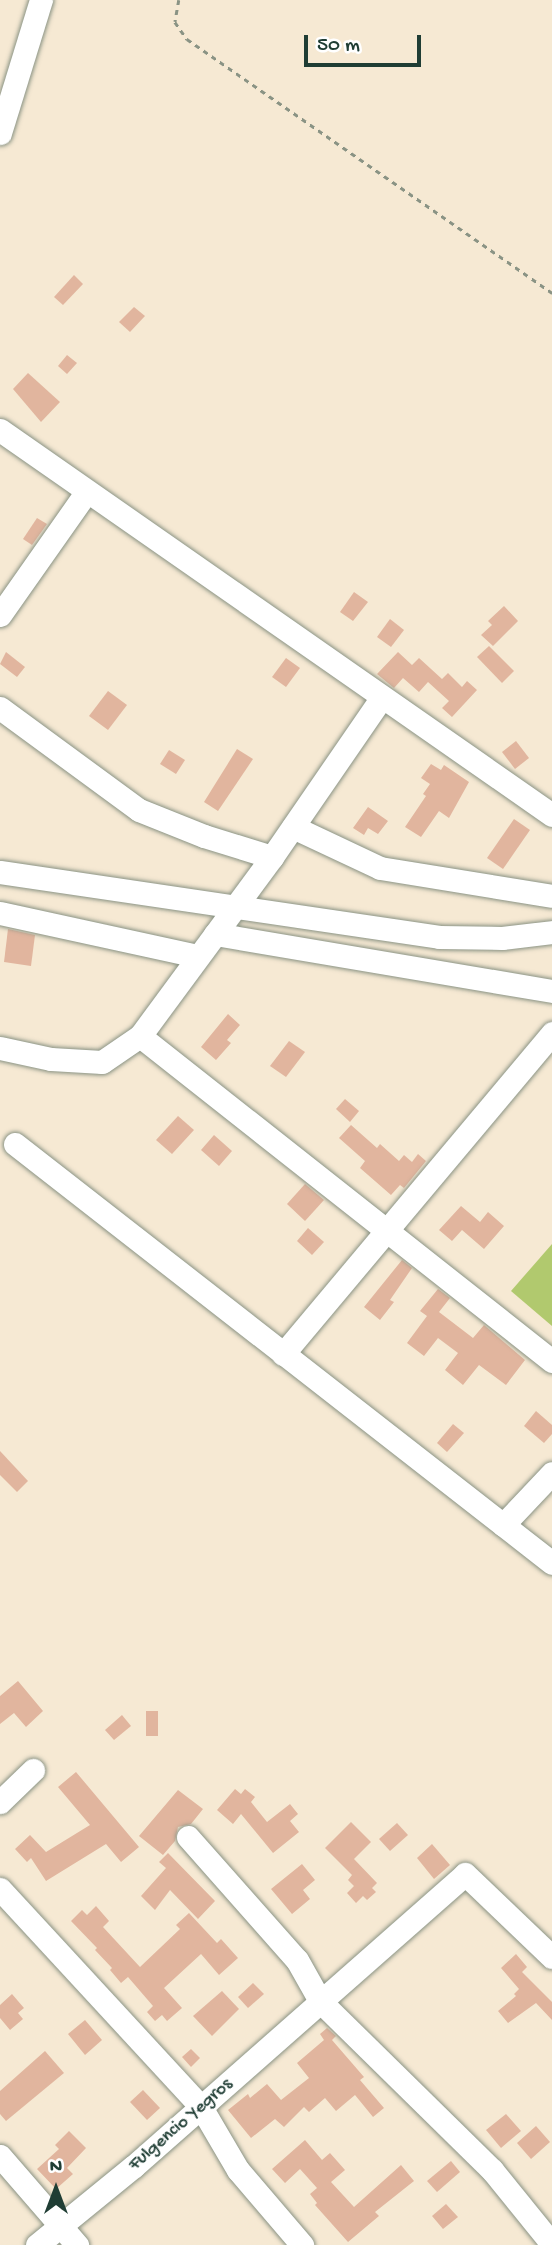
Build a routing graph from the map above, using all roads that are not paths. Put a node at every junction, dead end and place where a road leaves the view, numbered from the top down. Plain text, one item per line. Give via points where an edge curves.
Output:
1 (41, 0) edge
2 (0, 133) edge
3 (0, 430) edge
4 (87, 491) junction
5 (0, 615) edge
6 (382, 697) junction
7 (0, 708) edge
8 (552, 815) edge
9 (293, 827) junction
10 (272, 857) junction
11 (0, 872) edge
12 (552, 896) edge
13 (236, 906) junction
14 (0, 914) edge
15 (552, 932) edge
16 (215, 934) junction
17 (197, 957) junction
18 (552, 991) edge
19 (552, 1033) edge
20 (140, 1036) junction
21 (0, 1048) edge
22 (15, 1144) dead end
23 (387, 1230) junction
24 (283, 1354) junction
25 (552, 1360) edge
26 (552, 1473) edge
27 (503, 1525) junction
28 (552, 1563) edge
29 (33, 1770) dead end
30 (0, 1802) edge
31 (188, 1837) dead end
32 (0, 1889) edge
33 (552, 1957) edge
34 (320, 2001) junction
35 (201, 2107) junction
36 (0, 2157) edge
37 (61, 2225) junction
38 (552, 2244) edge
39 (37, 2245) edge
40 (77, 2245) edge
41 (302, 2245) edge

1 - 2 street
3 - 4 street
4 - 5 street
4 - 6 street
6 - 8 street
6 - 9 street
7 - 10 street via 139,810
9 - 10 street
9 - 12 street via 380,868
10 - 13 street
11 - 13 street
13 - 15 street via 439,937 502,939
13 - 16 street
14 - 17 street
16 - 17 street
16 - 18 street
17 - 20 street
19 - 23 street
20 - 21 street via 103,1062 51,1059
20 - 23 street
22 - 24 street
23 - 24 street
23 - 25 street
24 - 27 street
26 - 27 street
27 - 28 street
29 - 30 street
31 - 34 street via 297,1960
32 - 35 street
33 - 34 street, Fulgencio Yegros via 465,1874
34 - 35 street, Fulgencio Yegros
34 - 38 street via 492,2170
35 - 37 street, Fulgencio Yegros
35 - 41 street via 238,2170
36 - 37 street
37 - 39 street, Fulgencio Yegros
37 - 40 street

